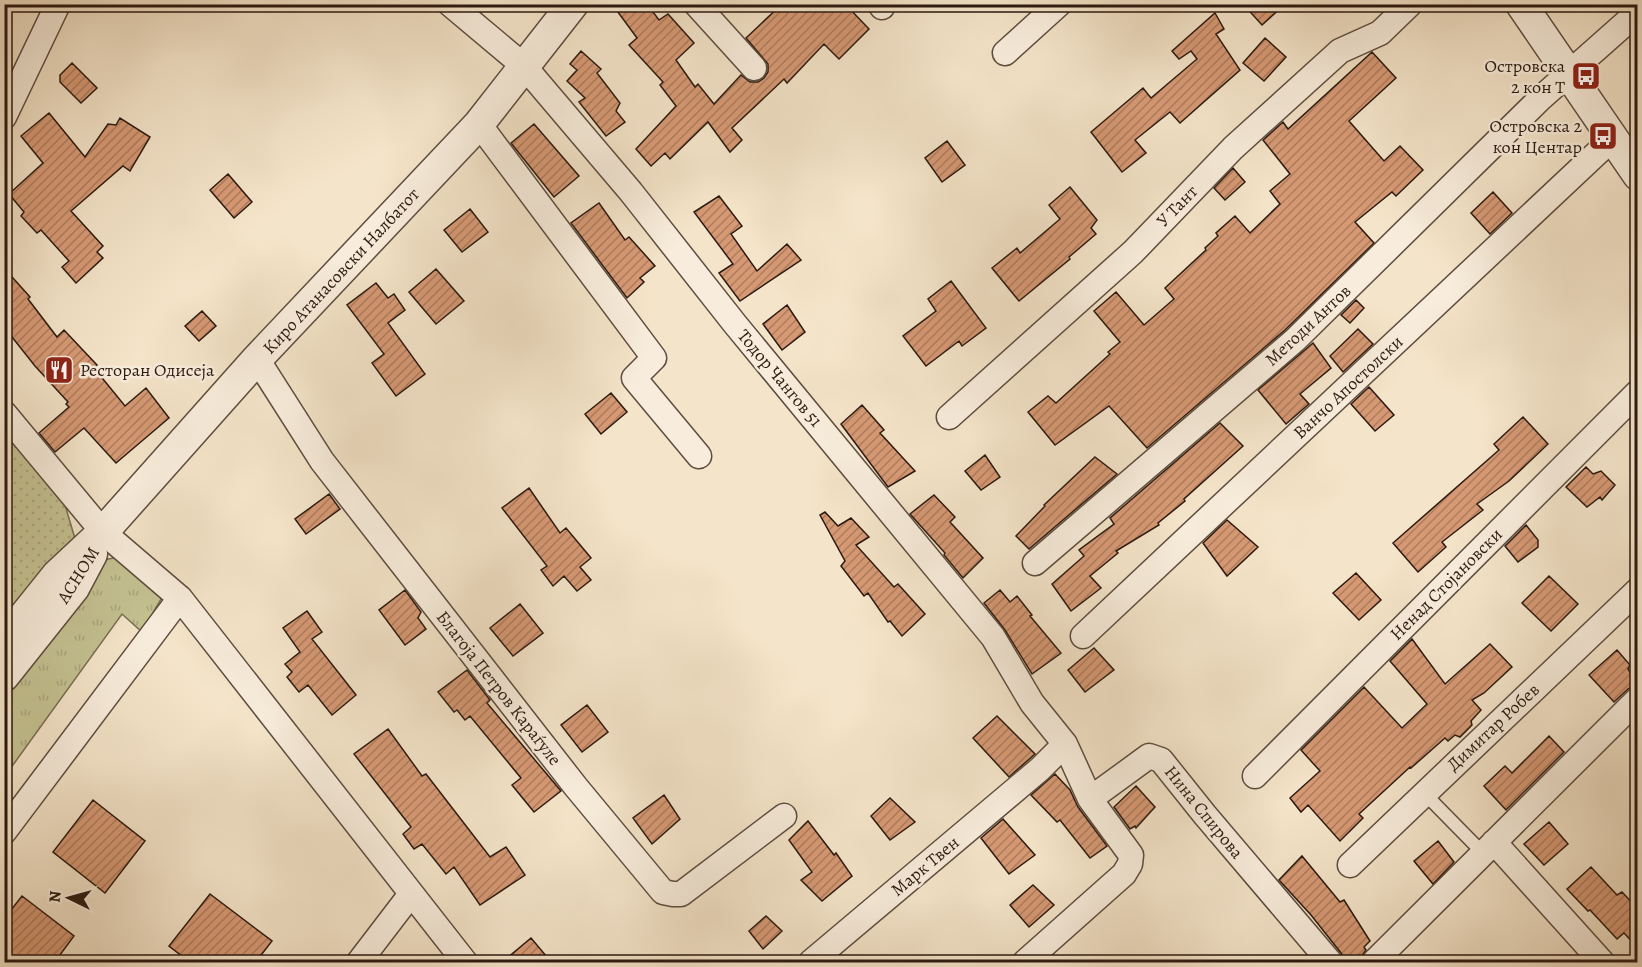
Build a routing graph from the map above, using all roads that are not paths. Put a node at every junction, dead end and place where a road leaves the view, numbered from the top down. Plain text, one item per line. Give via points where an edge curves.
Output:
1 (58, 4) edge
2 (450, 4) edge
3 (573, 4) edge
4 (696, 4) edge
5 (1059, 4) edge
6 (1410, 4) edge
7 (1521, 4) edge
8 (1638, 12) edge
9 (1005, 53) dead end
10 (524, 66) junction
11 (754, 68) dead end
12 (1569, 74) junction
13 (4, 117) edge
14 (479, 124) junction
15 (1613, 138) junction
16 (1638, 175) edge
17 (257, 359) junction
18 (1638, 392) edge
19 (4, 413) edge
20 (949, 417) dead end
21 (699, 456) dead end
22 (103, 532) junction
23 (1035, 563) dead end
24 (1638, 590) edge
25 (180, 598) junction
26 (1083, 636) dead end
27 (4, 640) edge
28 (4, 676) edge
29 (1638, 699) edge
30 (1065, 744) junction
31 (1255, 776) dead end
32 (1424, 793) junction
33 (1090, 799) junction
34 (784, 816) dead end
35 (4, 832) edge
36 (1489, 848) junction
37 (1350, 865) dead end
38 (411, 894) junction
39 (359, 963) edge
40 (465, 963) edge
41 (811, 963) edge
42 (1025, 963) edge
43 (1330, 963) edge
44 (1374, 963) edge
45 (1602, 963) edge

1 - 13 street
2 - 10 street, Тодор Чангов 51
3 - 10 street, Киро Атанасовски Налбатот
4 - 11 street
5 - 9 street
6 - 20 street, У Тант via 1380,33 1340,51 1233,148 1133,252
7 - 12 street
8 - 12 street, Методи Антов
10 - 14 street, Киро Атанасовски Налбатот
10 - 30 street, Тодор Чангов 51 via 993,637 1032,703
12 - 15 street
12 - 23 street, Методи Антов via 1295,340
14 - 17 street, Киро Атанасовски Налбатот
14 - 21 street via 654,358 634,378
15 - 16 street
15 - 26 street, Ванчо Апостолски
17 - 22 street, Киро Атанасовски Налбатот
17 - 34 street, Благоја Петров Караѓуле via 322,461 576,788 663,892 681,894
18 - 31 street, Ненад Стојановски
19 - 22 street
22 - 25 street
22 - 27 street, АСНОМ via 57,574
22 - 28 street, АСНОМ via 74,588
24 - 32 street, Димитар Робев
25 - 35 street
25 - 38 street
29 - 36 street
30 - 33 street, Тодор Чангов 51
30 - 41 street, Марк Твен
32 - 36 lane
32 - 37 street, Димитар Робев
33 - 42 street via 1131,855 1130,864 1124,874
33 - 43 street, Нина Спирова via 1149,756 1161,760
36 - 44 street
36 - 45 street
38 - 39 street
38 - 40 street

